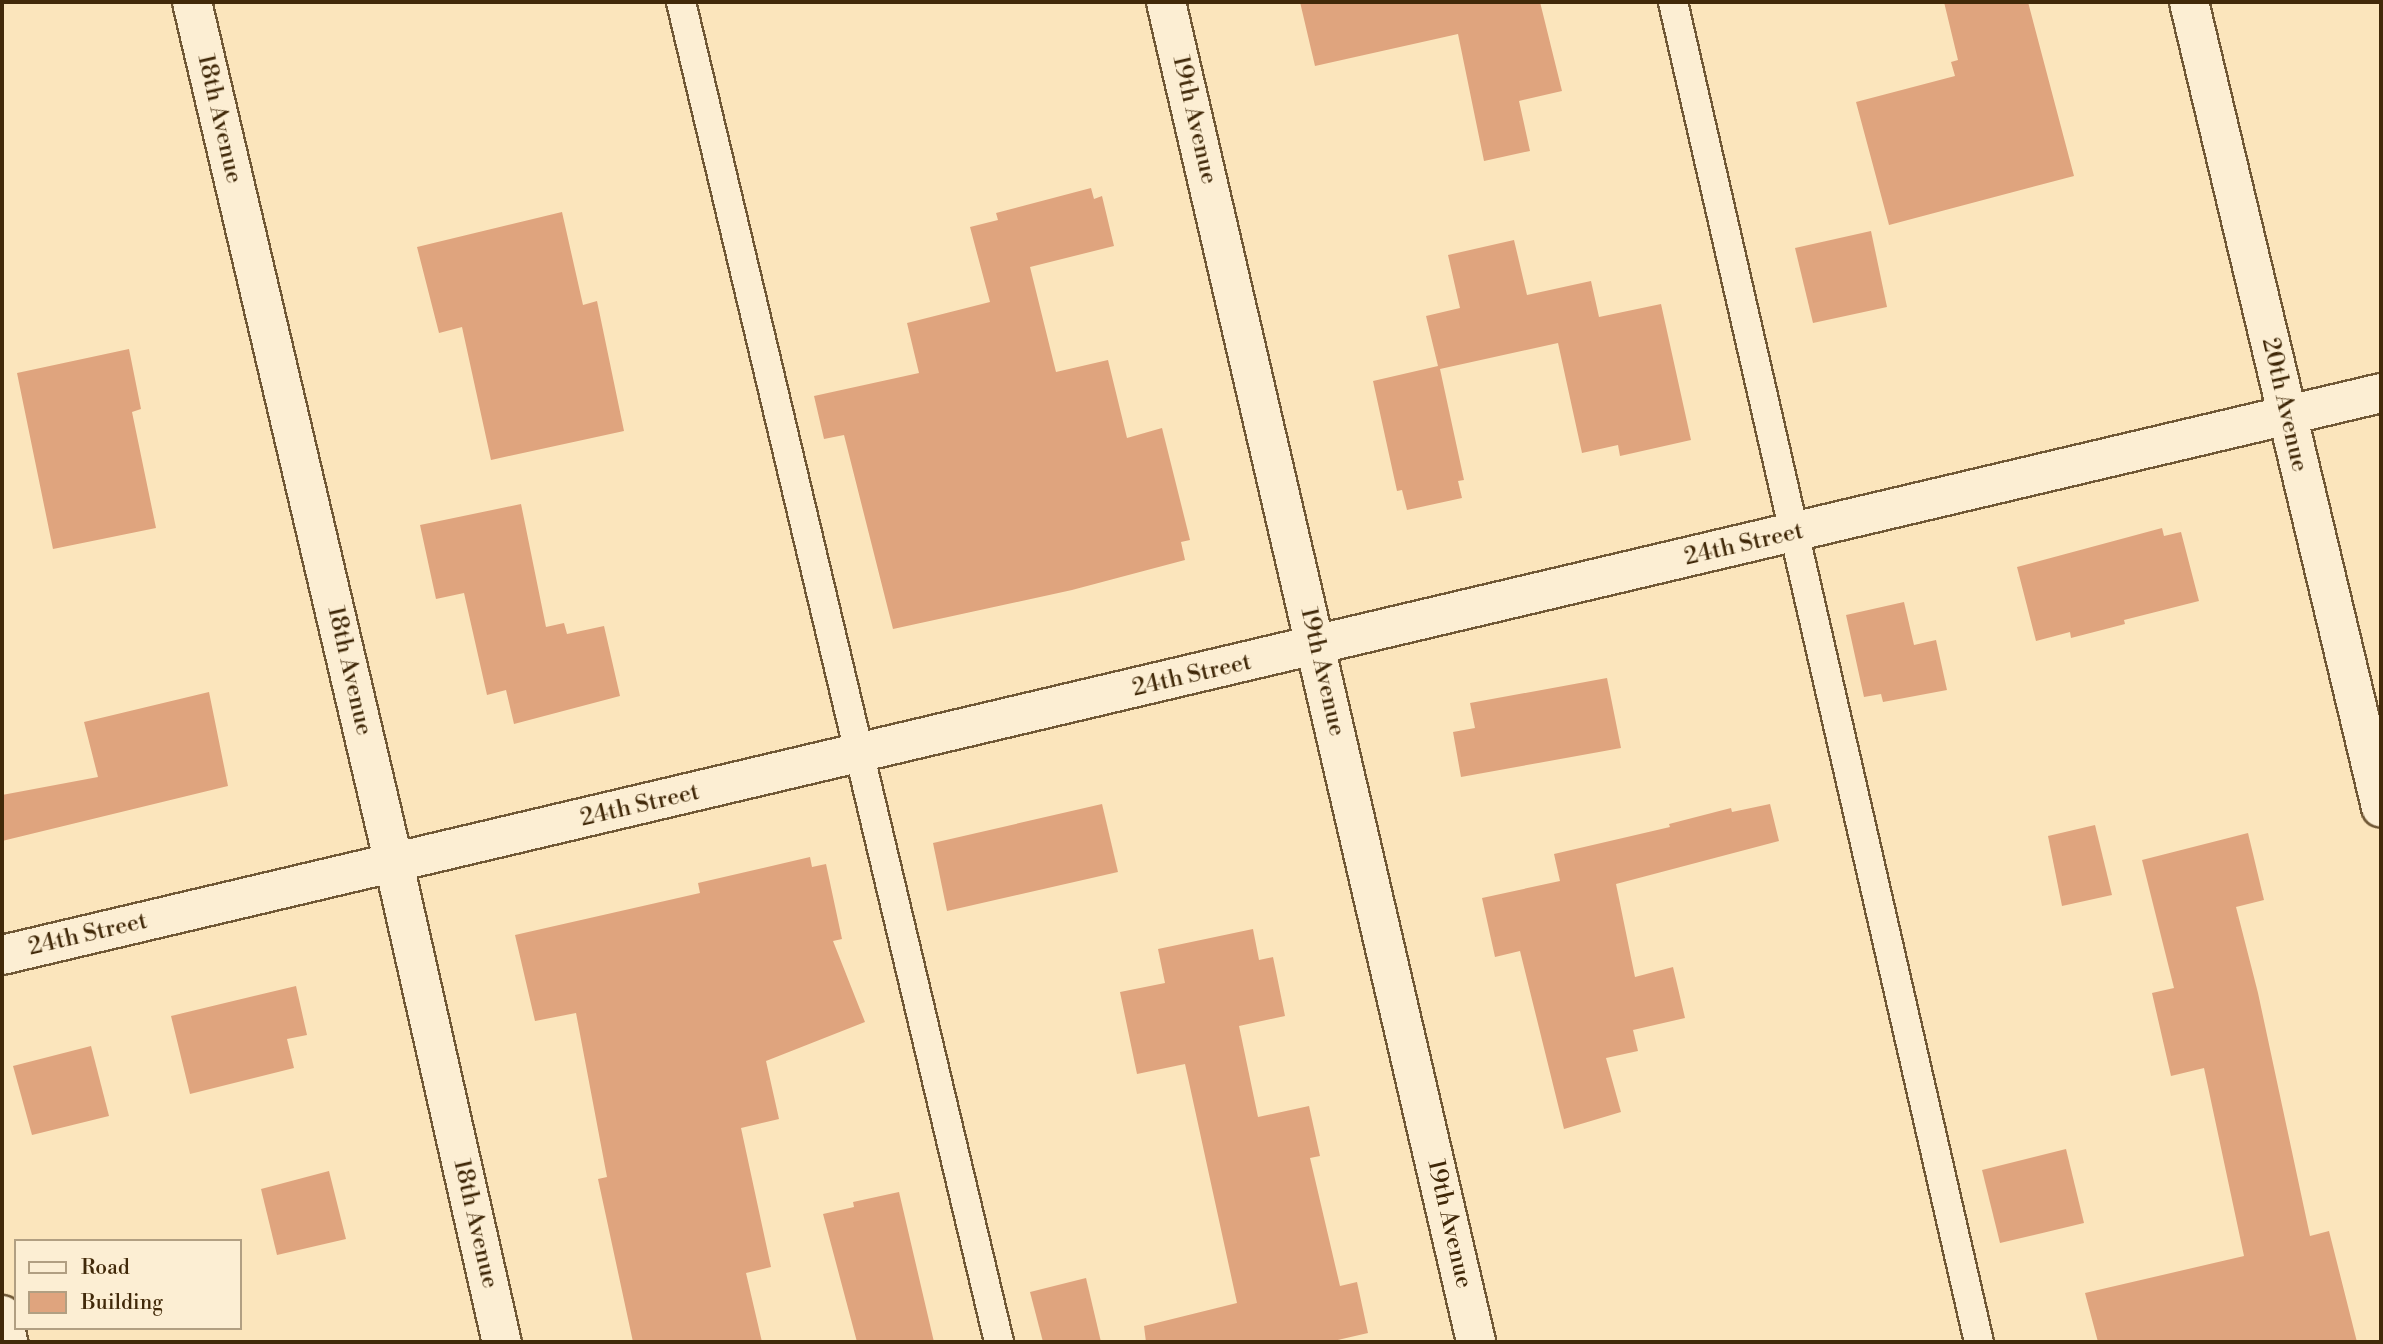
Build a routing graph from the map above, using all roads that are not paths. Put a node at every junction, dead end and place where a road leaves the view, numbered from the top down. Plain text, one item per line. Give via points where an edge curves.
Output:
1 (192, 2) edge
2 (681, 2) edge
3 (1166, 2) edge
4 (1674, 2) edge
5 (2189, 2) edge
6 (2381, 393) edge
7 (2286, 416) junction
8 (1794, 533) junction
9 (1317, 646) junction
10 (860, 753) junction
11 (2381, 807) edge
12 (394, 864) junction
13 (2, 955) edge
14 (2, 1315) edge
15 (8, 1342) edge
16 (502, 1342) edge
17 (999, 1342) edge
18 (1476, 1342) edge
19 (1979, 1342) edge

1 - 12 street, 18th Avenue
2 - 10 lane
3 - 9 street, 19th Avenue
4 - 8 lane
5 - 7 street, 20th Avenue
6 - 7 street, 24th Street
7 - 8 street, 24th Street
7 - 11 street, 20th Avenue
8 - 9 street, 24th Street
8 - 19 lane
9 - 10 street, 24th Street
9 - 18 street, 19th Avenue
10 - 12 street, 24th Street
10 - 17 lane
12 - 13 street, 24th Street
12 - 16 street, 18th Avenue
14 - 15 street

